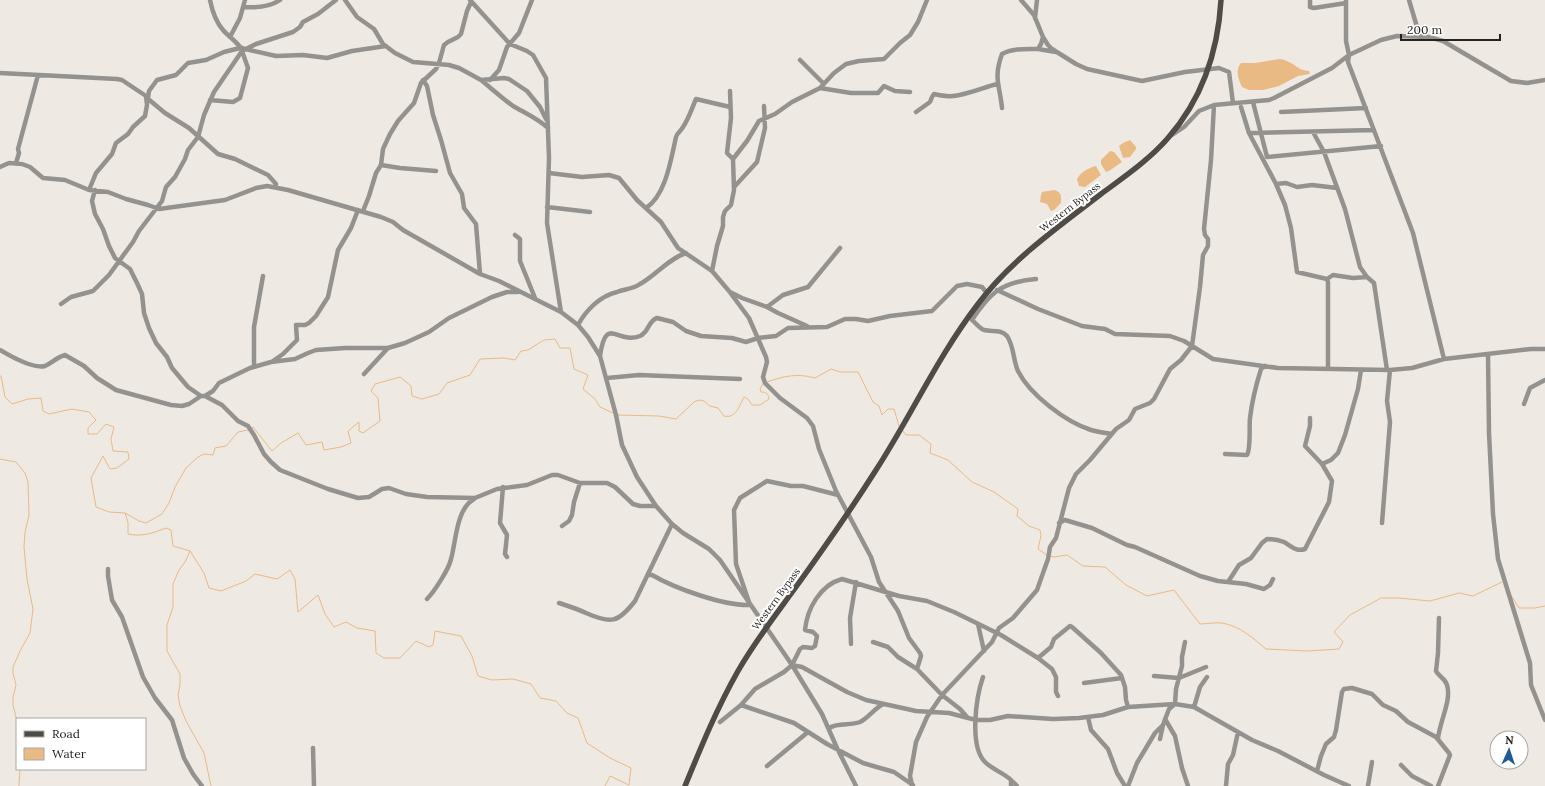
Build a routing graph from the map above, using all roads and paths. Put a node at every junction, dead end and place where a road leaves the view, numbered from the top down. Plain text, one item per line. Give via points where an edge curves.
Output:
1 (210, 0) edge
2 (245, 0) edge
3 (280, 0) edge
4 (336, 0) edge
5 (345, 0) edge
6 (532, 0) edge
7 (927, 0) edge
8 (1021, 0) edge
9 (1037, 0) edge
10 (1222, 0) edge
11 (1310, 0) edge
12 (1409, 0) edge
13 (471, 1) edge
14 (1346, 1) edge
15 (243, 7) junction
16 (1035, 18) junction
17 (230, 37) junction
18 (1043, 37) junction
19 (1420, 37) junction
20 (510, 44) junction
21 (386, 46) junction
22 (242, 49) junction
23 (1038, 49) junction
24 (1057, 52) junction
25 (1349, 54) junction
26 (800, 60) dead end
27 (438, 65) junction
28 (1209, 69) junction
29 (0, 73) edge
30 (38, 75) junction
31 (424, 80) junction
32 (481, 80) junction
33 (490, 80) junction
34 (1545, 80) edge
35 (824, 84) junction
36 (997, 84) junction
37 (820, 88) junction
38 (730, 91) dead end
39 (910, 92) dead end
40 (147, 98) junction
41 (210, 100) junction
42 (1252, 102) junction
43 (1232, 104) junction
44 (1214, 105) junction
45 (764, 106) dead end
46 (730, 107) junction
47 (1241, 107) junction
48 (1002, 108) dead end
49 (1366, 108) junction
50 (916, 112) dead end
51 (1282, 112) dead end
52 (765, 118) junction
53 (547, 121) junction
54 (548, 128) junction
55 (1374, 130) junction
56 (1313, 132) junction
57 (1250, 133) junction
58 (1262, 134) junction
59 (198, 137) junction
60 (1168, 138) junction
61 (1381, 146) junction
62 (1324, 152) junction
63 (733, 159) junction
64 (16, 163) junction
65 (381, 165) junction
66 (0, 166) edge
67 (436, 171) dead end
68 (549, 173) junction
69 (1276, 184) junction
70 (735, 186) junction
71 (275, 187) junction
72 (1337, 188) junction
73 (88, 190) junction
74 (95, 190) junction
75 (547, 207) junction
76 (156, 208) junction
77 (646, 208) junction
78 (360, 211) junction
79 (590, 212) dead end
80 (515, 235) dead end
81 (840, 248) dead end
82 (686, 253) junction
83 (119, 261) junction
84 (712, 271) junction
85 (480, 274) junction
86 (263, 276) dead end
87 (1367, 278) junction
88 (1036, 279) dead end
89 (1327, 279) junction
90 (997, 290) junction
91 (728, 291) junction
92 (520, 292) junction
93 (987, 293) junction
94 (536, 298) junction
95 (61, 304) dead end
96 (767, 307) junction
97 (561, 312) junction
98 (578, 325) junction
99 (808, 327) junction
100 (758, 338) junction
101 (1192, 346) junction
102 (388, 348) junction
103 (1545, 349) edge
104 (0, 350) edge
105 (283, 354) junction
106 (1488, 354) junction
107 (600, 356) junction
108 (1444, 359) junction
109 (288, 360) junction
110 (271, 362) junction
111 (1265, 366) junction
112 (254, 367) junction
113 (1328, 368) junction
114 (1361, 370) junction
115 (1388, 370) junction
116 (364, 374) dead end
117 (607, 378) junction
118 (740, 379) dead end
119 (1545, 380) edge
120 (203, 396) junction
121 (1524, 404) dead end
122 (1310, 418) dead end
123 (1112, 434) junction
124 (1225, 454) dead end
125 (1322, 464) junction
126 (580, 483) junction
127 (503, 487) junction
128 (838, 495) junction
129 (475, 498) junction
130 (656, 506) junction
131 (848, 514) junction
132 (1059, 523) junction
133 (1382, 523) dead end
134 (672, 524) junction
135 (562, 526) dead end
136 (508, 558) dead end
137 (108, 569) dead end
138 (648, 575) junction
139 (1273, 579) dead end
140 (856, 582) junction
141 (1228, 582) junction
142 (884, 591) junction
143 (427, 599) dead end
144 (559, 603) dead end
145 (750, 605) junction
146 (1439, 618) dead end
147 (978, 624) junction
148 (766, 628) junction
149 (996, 633) junction
150 (873, 642) dead end
151 (1185, 642) dead end
152 (851, 644) dead end
153 (984, 651) junction
154 (1038, 658) junction
155 (792, 665) junction
156 (1206, 667) dead end
157 (917, 669) junction
158 (1154, 676) dead end
159 (983, 677) dead end
160 (1207, 677) dead end
161 (1122, 678) junction
162 (1179, 678) junction
163 (1084, 683) dead end
164 (942, 695) junction
165 (1058, 696) dead end
166 (883, 704) junction
167 (1175, 704) junction
168 (741, 705) junction
169 (1128, 707) junction
170 (1194, 707) junction
171 (931, 712) junction
172 (967, 717) junction
173 (1088, 717) junction
174 (1165, 719) junction
175 (976, 720) junction
176 (1545, 720) edge
177 (720, 722) dead end
178 (1163, 725) junction
179 (829, 728) junction
180 (808, 732) junction
181 (1238, 732) junction
182 (1160, 739) dead end
183 (1438, 739) junction
184 (313, 748) dead end
185 (837, 748) junction
186 (1372, 762) dead end
187 (1401, 765) dead end
188 (767, 766) dead end
189 (1317, 771) junction
190 (1011, 780) junction
191 (1346, 785) edge
192 (202, 786) edge
193 (314, 786) edge
194 (686, 786) edge
195 (856, 786) edge
196 (913, 786) edge
197 (1011, 786) edge
198 (1017, 786) edge
199 (1125, 786) edge
200 (1128, 786) edge
201 (1188, 786) edge
202 (1226, 786) edge
203 (1368, 786) edge
204 (1431, 786) edge
205 (1438, 786) edge

1 - 17 street via 218,22
2 - 15 street
3 - 15 street via 270,5
4 - 22 street via 303,22 293,32
5 - 21 street via 357,17 374,29
6 - 20 street via 519,33
7 - 35 street via 910,35 887,57 846,64
8 - 16 street
9 - 16 street
10 - 28 main road, Western Bypass via 1218,34
11 - 14 street via 1310,7 1314,8
12 - 19 street
13 - 20 street
13 - 27 street via 461,34 444,45
14 - 25 street via 1346,41
15 - 17 street
16 - 18 street
17 - 22 street
18 - 23 street
18 - 24 street
19 - 25 street via 1390,37
19 - 34 street via 1442,41 1511,81 1527,83
20 - 33 street via 499,70
20 - 53 street via 533,55 543,72 547,85
21 - 22 street via 327,58 303,55 276,56
21 - 27 street via 413,62
22 - 40 street via 188,63 176,75 157,80
22 - 41 street
22 - 41 street via 248,68 240,98 233,102
23 - 24 street
23 - 36 street via 1021,49 1002,54 996,77
24 - 28 street via 1087,68 1142,81
25 - 42 street via 1332,68 1274,98
25 - 49 street via 1348,62
26 - 35 street
27 - 31 street
27 - 32 street via 459,68
28 - 43 street via 1219,68 1229,72
28 - 60 main road, Western Bypass via 1194,100
29 - 30 street
30 - 40 street via 118,79
30 - 64 street
31 - 65 street via 414,103 390,134 381,155
31 - 85 street via 450,173 462,194 464,208 476,224
32 - 33 street
32 - 54 street
33 - 53 street via 509,79 528,91
35 - 37 street
36 - 48 street via 1001,92
36 - 50 street via 955,96 934,94 930,102
37 - 39 street via 851,93 878,93 884,86 895,91
37 - 52 street
38 - 46 street
40 - 59 street
40 - 73 street via 145,116 118,141
41 - 59 street
42 - 43 street
42 - 47 street
42 - 58 street
43 - 44 street
43 - 47 street
44 - 60 street via 1199,111 1184,127
44 - 101 street via 1204,230 1208,246 1203,255
45 - 52 street
46 - 63 street via 727,153
46 - 77 street via 696,98 689,117 676,137 661,192 655,202
47 - 57 street
49 - 51 street
49 - 55 street
52 - 63 street via 756,124
52 - 70 street via 765,132 757,162
53 - 54 street
54 - 68 street
55 - 56 street
55 - 61 street
56 - 58 street
56 - 62 street
57 - 58 street
57 - 69 street
58 - 62 street via 1267,157
59 - 71 street via 218,154 268,175 276,184
59 - 76 street
60 - 93 main road, Western Bypass via 1135,169 1018,261
61 - 62 street
61 - 108 street via 1413,233
62 - 72 street
63 - 70 street
64 - 66 street
64 - 73 street via 30,167 43,178 65,180
65 - 67 street
65 - 78 street
68 - 75 street
68 - 77 street via 582,177 615,176
69 - 72 street
69 - 89 street via 1291,228 1297,272
70 - 84 street via 731,205 723,217
71 - 76 street via 256,188 225,200 176,208
71 - 78 street
72 - 87 street via 1360,267
73 - 74 street
74 - 76 street
74 - 83 street via 92,201 95,214 112,253
75 - 79 street
75 - 97 street via 548,232
76 - 83 street
77 - 82 street via 664,226 678,248
78 - 85 street via 393,222
78 - 105 street via 338,250 328,297 309,323 296,325 297,340
80 - 94 street via 520,239 520,261
81 - 96 street via 808,287 783,295
82 - 84 street
82 - 98 street via 661,267 641,284 601,299 585,312
83 - 95 street via 94,291 72,297
83 - 120 street via 130,269 138,282 144,313 156,343 188,387
84 - 91 street
85 - 92 street
86 - 112 street via 254,327
87 - 89 street via 1333,275
87 - 115 street via 1374,283
88 - 90 street
89 - 113 street
90 - 101 street via 1082,326 1105,329 1115,334 1170,336
90 - 123 street via 972,320 983,330 1001,332 1007,337 1022,378 1053,410 1079,426
91 - 96 street
91 - 100 street via 749,318
92 - 94 street
92 - 102 street via 508,292 492,297 449,318 416,339
93 - 99 street via 982,287 962,284 932,311 868,321 845,319 827,327
93 - 131 main road, Western Bypass via 950,344 899,433
94 - 97 street
96 - 99 street
97 - 98 street
98 - 107 street
99 - 100 street via 788,328 776,336
100 - 107 street via 746,342 732,338 701,336 686,331 673,322 657,318 651,321 645,333 639,336 606,335 603,338
100 - 128 street via 767,360 763,377 765,383 811,422
101 - 111 street via 1213,359
101 - 123 street via 1170,369 1154,399 1135,409 1129,420
102 - 109 street via 330,348 312,351
102 - 116 street
103 - 106 street
104 - 120 street via 15,359 40,366 65,355 116,390 171,405 185,406
105 - 109 street
105 - 110 street
106 - 108 street
106 - 176 street via 1488,433 1498,559 1530,663 1531,685
107 - 117 street
108 - 115 street via 1412,368
109 - 110 street
110 - 112 street
111 - 113 street
111 - 124 street via 1262,368 1253,397 1249,452 1247,455
112 - 120 street via 219,383 214,392
113 - 114 street
114 - 115 street
114 - 125 street via 1358,389 1338,453
115 - 133 street via 1387,401 1390,422
117 - 118 street via 639,375
117 - 130 street via 623,450
119 - 121 street via 1530,388
120 - 129 street via 222,405 248,426 271,462 280,470 298,477 355,498 369,497 389,488 429,498
122 - 125 street via 1305,446
123 - 132 street via 1076,474
125 - 141 street via 1332,481 1332,489 1329,502 1305,549 1299,550 1281,542 1265,540 1251,558 1239,566
126 - 127 street via 555,475 526,485
126 - 130 street via 607,483 635,505
126 - 135 street via 572,515
127 - 129 street
127 - 136 street via 500,523 507,535 505,554
128 - 131 street
128 - 145 street via 803,486 767,481 740,498 734,510 735,557
129 - 143 street via 462,511 450,565
130 - 134 street
131 - 142 street via 872,557
131 - 148 main road, Western Bypass
132 - 141 street via 1065,520 1092,528 1200,576
132 - 149 street via 1037,590
134 - 138 street
134 - 145 street via 714,553
137 - 192 street via 112,600 122,617 143,677 172,720 184,758
138 - 144 street via 627,612 612,620 599,620
138 - 145 street via 708,598
139 - 141 street via 1264,589
140 - 142 street
140 - 152 street via 850,618
140 - 155 street via 838,580 829,584 820,594 810,611 805,630 817,636 816,646 800,649
142 - 147 street via 927,601
142 - 157 street via 898,611 909,638 920,653
145 - 148 street
146 - 183 street via 1436,670 1446,682 1448,694
147 - 149 street
147 - 153 street
148 - 155 street
148 - 194 main road, Western Bypass via 715,713
149 - 153 street
149 - 154 street
150 - 157 street via 888,647
151 - 162 street
153 - 164 street
154 - 161 street via 1051,646 1054,639 1071,626 1101,653
154 - 165 street via 1054,672
155 - 166 street via 802,667 847,692
155 - 168 street via 755,689
155 - 179 street
156 - 162 street
157 - 164 street
158 - 162 street
159 - 175 street via 979,688
160 - 170 street via 1200,688
161 - 163 street
161 - 169 street via 1126,687
162 - 167 street
164 - 171 street
164 - 172 street
166 - 171 street
166 - 179 street via 862,721
167 - 169 street
167 - 170 street
167 - 174 street via 1171,706
168 - 177 street
168 - 180 street via 794,723
169 - 173 street
170 - 181 street
171 - 172 street
171 - 196 street via 916,742 910,776
172 - 175 street
173 - 175 street via 1053,719 1008,716
173 - 199 street via 1091,730 1108,749
174 - 178 street
174 - 201 street via 1178,742
175 - 190 street via 977,745 983,759
178 - 182 street
178 - 200 street via 1155,733 1137,763
179 - 185 street
180 - 185 street
180 - 188 street
181 - 189 street
181 - 202 street via 1233,755 1228,764
183 - 189 street via 1408,722 1367,692 1344,689 1334,737 1326,744
183 - 205 street via 1450,755
184 - 193 street
185 - 195 street
185 - 196 street via 864,762 894,772
186 - 203 street
187 - 204 street via 1412,776
189 - 191 street
190 - 197 street
190 - 198 street

